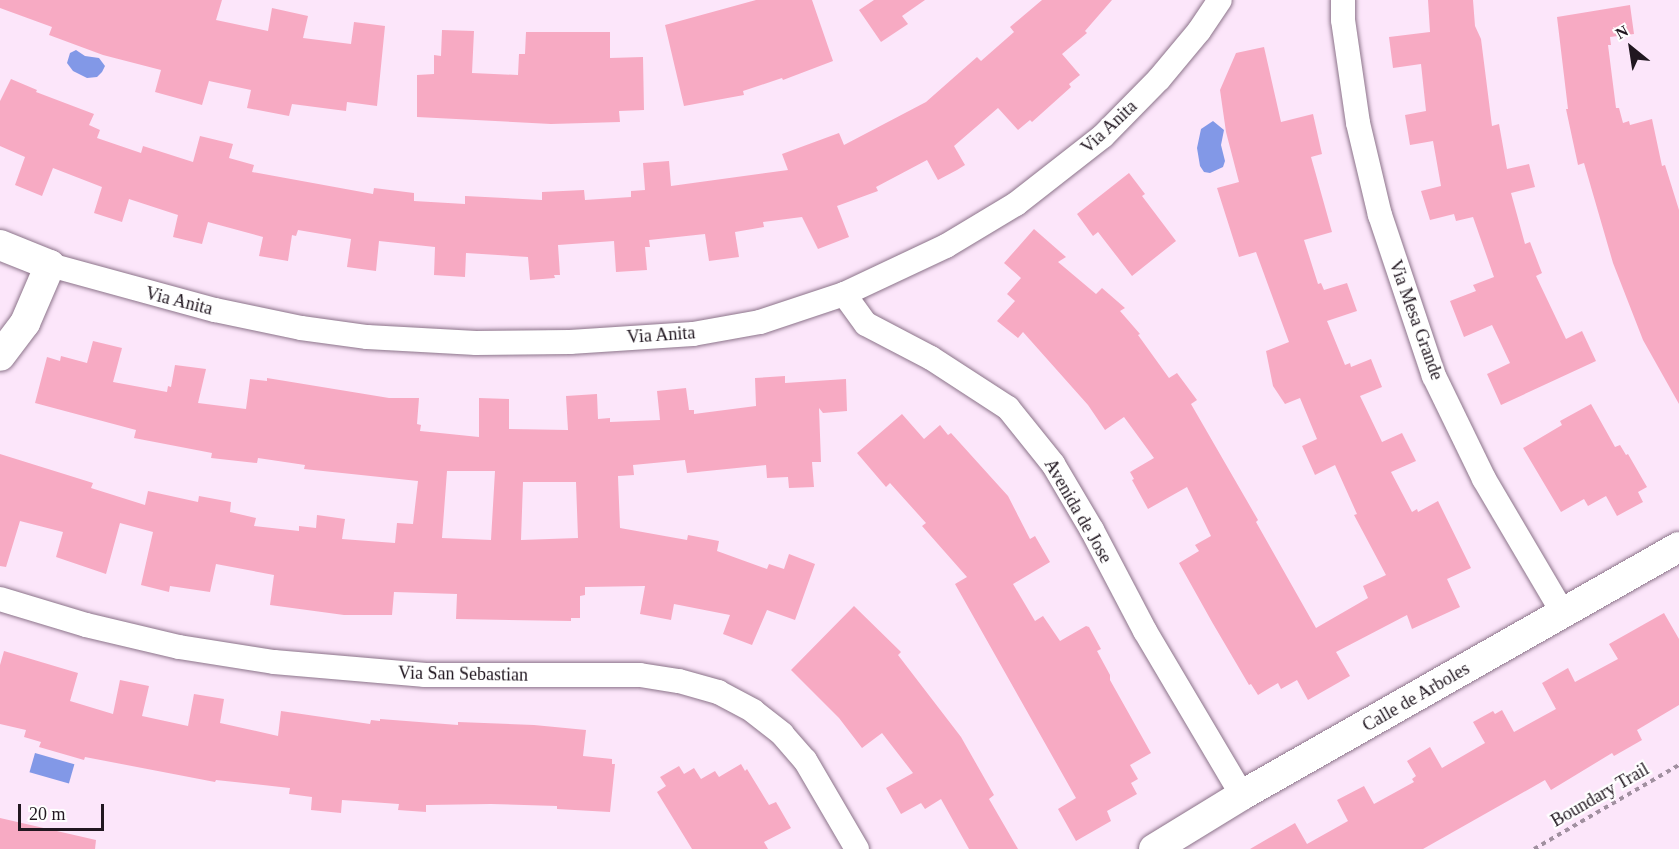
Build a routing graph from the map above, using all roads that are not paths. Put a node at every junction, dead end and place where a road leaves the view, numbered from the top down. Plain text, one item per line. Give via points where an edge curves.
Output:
1 (1220, 0) edge
2 (1343, 0) edge
3 (0, 245) edge
4 (50, 265) junction
5 (844, 294) junction
6 (0, 356) edge
7 (1679, 547) edge
8 (0, 599) edge
9 (1563, 613) junction
10 (1242, 795) junction
11 (857, 849) edge
12 (1155, 849) edge

1 - 5 street, Via Anita via 1159,79 1103,136 1016,204 946,246
2 - 9 street, Via Mesa Grande via 1358,123 1380,215 1431,365 1484,479
3 - 4 street, Via Anita
4 - 5 street, Via Anita via 214,310 301,328 367,337 476,343 693,334 760,322
4 - 6 street via 25,323
5 - 10 street, Avenida de Jose via 866,324 931,358 1008,408 1045,454
7 - 9 street, Calle de Arboles
8 - 11 street, Via San Sebastian via 179,647 263,660 425,675 640,675 718,692 753,711 782,734 805,760
9 - 10 street, Calle de Arboles
10 - 12 street, Calle de Arboles

